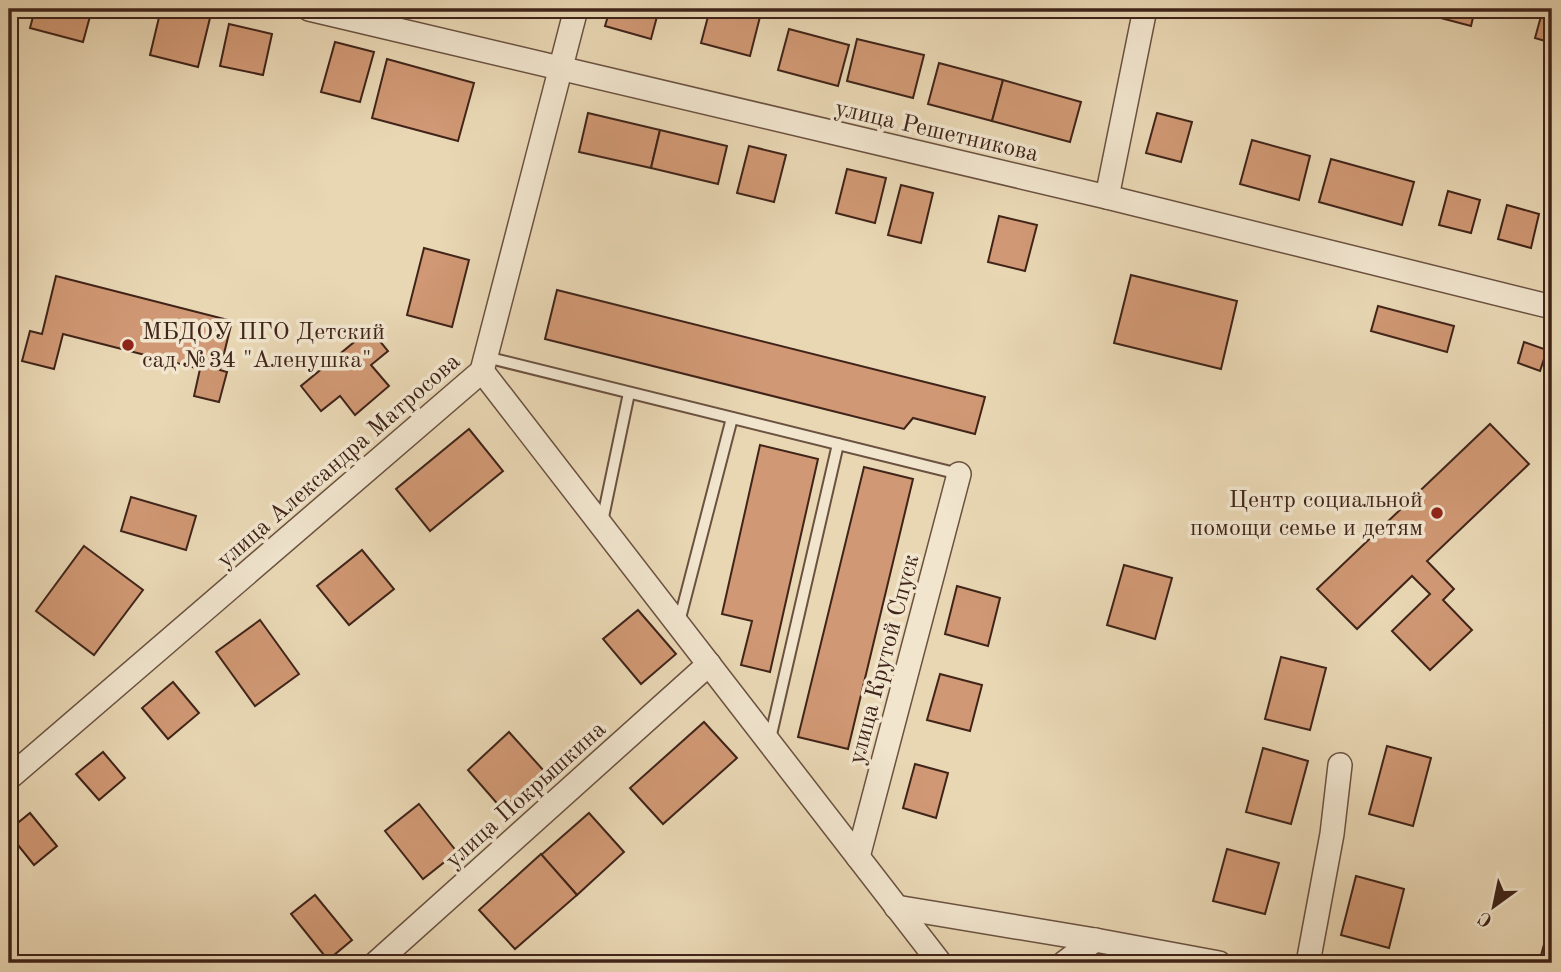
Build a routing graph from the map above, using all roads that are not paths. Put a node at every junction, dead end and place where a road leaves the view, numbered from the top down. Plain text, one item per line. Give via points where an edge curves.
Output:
1 (309, 9) edge
2 (576, 9) edge
3 (1145, 9) edge
4 (561, 68) junction
5 (1107, 197) junction
6 (1552, 307) edge
7 (484, 364) junction
8 (629, 393) junction
9 (732, 418) junction
10 (838, 444) junction
11 (958, 474) joint
12 (601, 525) junction
13 (678, 625) junction
14 (709, 664) junction
15 (769, 742) junction
16 (1340, 765) dead end
17 (9, 778) edge
18 (858, 857) junction
19 (896, 907) junction
20 (1095, 940) junction
21 (376, 963) edge
22 (940, 963) edge
23 (1064, 963) edge
24 (1219, 963) edge
25 (1308, 963) edge

1 - 4 street, улица Решетникова
2 - 4 street, улица Александра Матросова
3 - 5 street
4 - 5 street, улица Решетникова
4 - 7 street, улица Александра Матросова
5 - 6 street, улица Решетникова
7 - 8 lane
7 - 12 street
7 - 17 street, улица Александра Матросова
8 - 9 lane
8 - 12 lane
9 - 10 lane
9 - 13 lane
10 - 11 lane
10 - 15 lane
11 - 18 street, улица Крутой Спуск
12 - 13 street
13 - 14 street
14 - 15 street
14 - 21 street, улица Покрышкина
15 - 18 street
16 - 25 street
18 - 19 street
19 - 20 street
19 - 22 street
20 - 23 street
20 - 24 street

